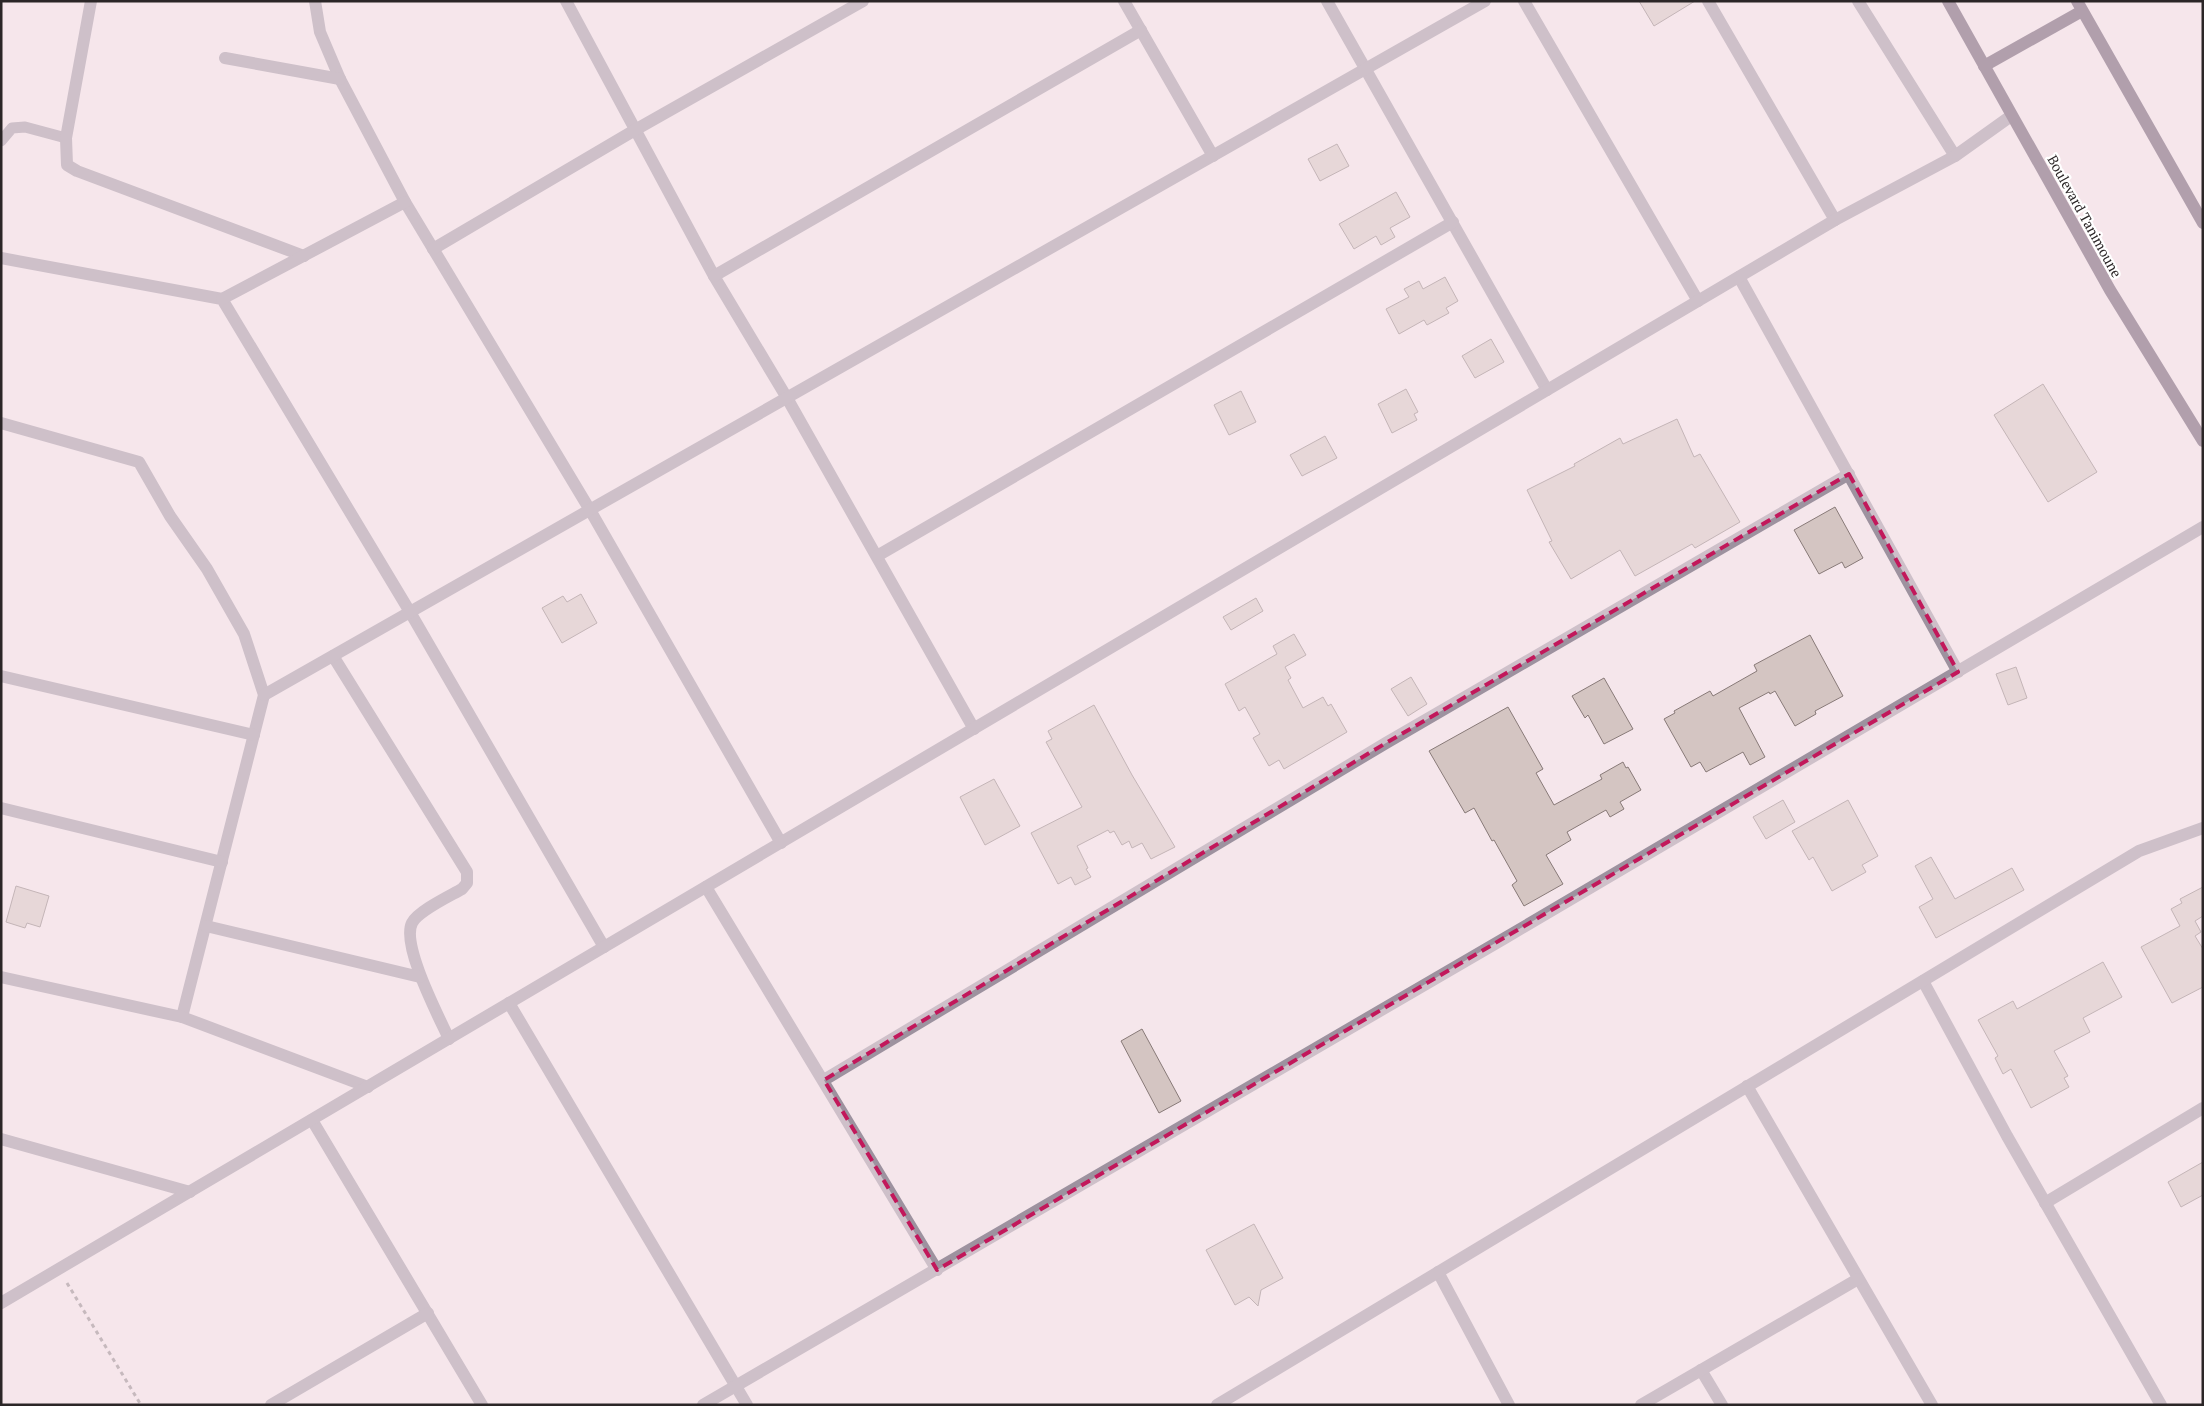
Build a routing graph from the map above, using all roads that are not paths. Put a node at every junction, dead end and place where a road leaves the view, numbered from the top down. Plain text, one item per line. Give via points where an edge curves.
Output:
1 (91, 1) edge
2 (315, 1) edge
3 (566, 1) edge
4 (863, 1) edge
5 (1124, 1) edge
6 (1327, 1) edge
7 (1485, 1) edge
8 (1524, 1) edge
9 (1708, 1) edge
10 (1858, 1) edge
11 (1948, 1) edge
12 (2080, 6) edge
13 (1141, 30) junction
14 (225, 58) dead end
15 (1984, 66) junction
16 (1367, 68) junction
17 (340, 79) junction
18 (2011, 116) junction
19 (635, 130) junction
20 (66, 138) junction
21 (1, 141) edge
22 (1213, 156) junction
23 (1955, 156) junction
24 (406, 202) junction
25 (1835, 220) junction
26 (1453, 222) junction
27 (2203, 223) edge
28 (433, 249) junction
29 (304, 256) junction
30 (1, 258) edge
31 (714, 276) junction
32 (1739, 277) junction
33 (222, 299) junction
34 (1698, 301) junction
35 (1547, 390) junction
36 (787, 398) junction
37 (1, 423) edge
38 (2203, 441) edge
39 (1849, 474) junction
40 (590, 510) junction
41 (2203, 527) edge
42 (877, 556) junction
43 (410, 612) junction
44 (333, 656) junction
45 (1958, 672) junction
46 (1, 676) edge
47 (264, 695) junction
48 (974, 729) junction
49 (254, 735) junction
50 (1, 808) edge
51 (2203, 828) edge
52 (781, 843) junction
53 (222, 862) junction
54 (706, 887) junction
55 (206, 926) junction
56 (604, 947) junction
57 (1, 977) edge
58 (420, 977) junction
59 (1923, 981) junction
60 (509, 1003) junction
61 (182, 1017) junction
62 (449, 1039) junction
63 (824, 1080) junction
64 (1747, 1086) junction
65 (368, 1087) junction
66 (2203, 1108) edge
67 (312, 1120) junction
68 (1, 1139) edge
69 (190, 1192) junction
70 (2046, 1203) junction
71 (937, 1270) junction
72 (1438, 1272) junction
73 (1858, 1279) junction
74 (1, 1303) edge
75 (428, 1313) junction
76 (1701, 1370) junction
77 (736, 1385) junction
78 (271, 1405) edge
79 (482, 1405) edge
80 (703, 1405) edge
81 (748, 1405) edge
82 (1217, 1405) edge
83 (1509, 1405) edge
84 (1642, 1405) edge
85 (1722, 1405) edge
86 (1932, 1405) edge
87 (2162, 1405) edge

1 - 20 street
2 - 17 street via 320,32
3 - 19 street
4 - 19 street
5 - 13 street
6 - 16 street
7 - 16 street
8 - 34 street
9 - 25 street
10 - 23 street
11 - 15 main road, Boulevard Tanimoune
12 - 15 main road
12 - 27 main road
13 - 22 street
13 - 31 street
14 - 17 street
15 - 18 main road, Boulevard Tanimoune
16 - 22 street
16 - 26 street
17 - 24 street
18 - 23 street
18 - 38 main road, Boulevard Tanimoune via 2110,290
19 - 28 street
19 - 31 street
20 - 21 lane via 24,127 12,128
20 - 29 street via 67,165 77,171
22 - 36 street
23 - 25 street
24 - 28 street
24 - 29 street
25 - 32 street
26 - 35 street
26 - 42 street
28 - 40 street
29 - 33 street
30 - 33 street
31 - 36 street
32 - 34 street
32 - 39 street
33 - 43 street
34 - 35 street
35 - 48 street
36 - 40 street
36 - 42 street
37 - 47 street via 139,462 244,634
39 - 45 street
39 - 63 street via 1386,743
40 - 43 street
40 - 52 street
41 - 45 street
42 - 48 street
43 - 44 street
43 - 56 street
44 - 47 street
44 - 58 street via 467,872 467,883 462,889 411,924 409,931
45 - 71 street
46 - 49 street
47 - 49 street
48 - 52 street
49 - 53 street
50 - 53 street
51 - 59 street via 2139,851
52 - 54 street
53 - 55 street
54 - 56 street
54 - 63 street
55 - 58 street
55 - 61 street
56 - 60 street
57 - 61 street
58 - 62 street
59 - 64 street
59 - 70 street via 2006,1136
60 - 62 street
60 - 77 street
61 - 65 street
62 - 65 street
63 - 71 street
64 - 72 street
64 - 73 street
65 - 67 street
66 - 70 street
67 - 69 street
67 - 75 street
68 - 69 street
69 - 74 street
70 - 87 street
71 - 77 street
72 - 82 street
72 - 83 street
73 - 76 street
73 - 86 street
75 - 78 street
75 - 79 street
76 - 84 street
76 - 85 street
77 - 80 street
77 - 81 street

